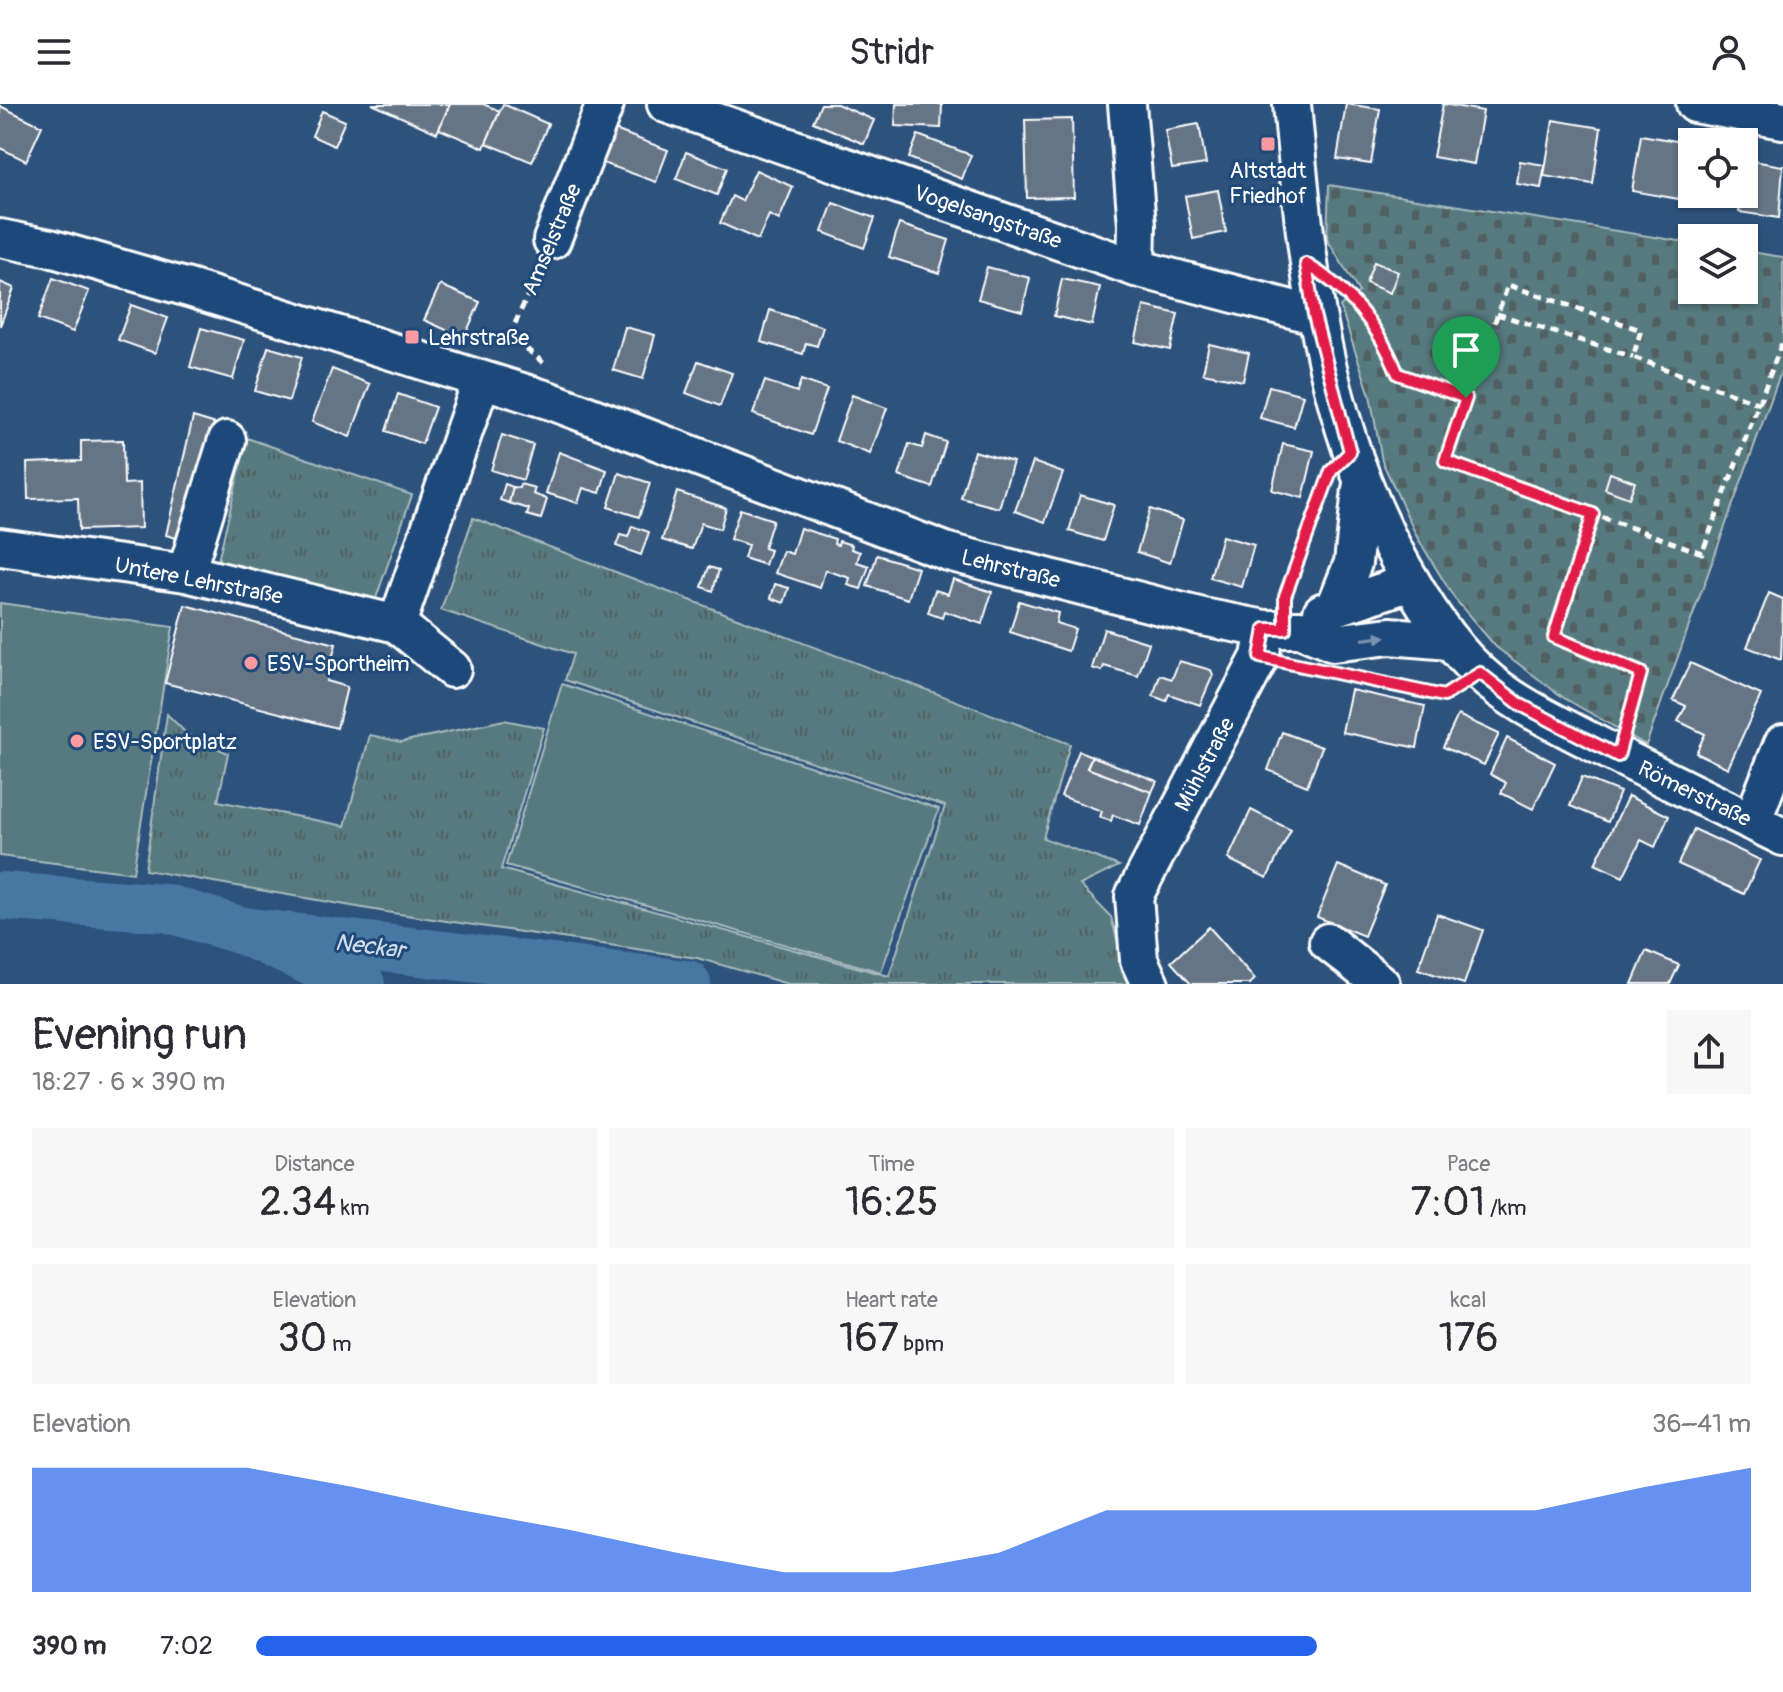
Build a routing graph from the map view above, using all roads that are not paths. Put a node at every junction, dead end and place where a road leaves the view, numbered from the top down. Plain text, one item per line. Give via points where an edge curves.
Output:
1 (605, 104) edge
2 (666, 104) edge
3 (1127, 104) edge
4 (1292, 104) edge
5 (1695, 104) edge
6 (1783, 120) edge
7 (0, 238) edge
8 (552, 240) road end
9 (1136, 268) junction
10 (1314, 315) junction
11 (481, 382) junction
12 (227, 440) dead end
13 (1356, 468) junction
14 (0, 547) edge
15 (186, 573) junction
16 (1411, 582) junction
17 (1336, 605) junction
18 (397, 624) junction
19 (1283, 629) junction
20 (1450, 641) junction
21 (452, 669) dead end
22 (1783, 743) edge
23 (1768, 829) edge
24 (1328, 942) dead end
25 (1150, 984) edge
26 (1381, 984) edge

1 - 8 street, Amselstraße
2 - 9 street, Vogelsangstraße
3 - 9 street
4 - 10 street
5 - 6 street
7 - 11 street, Lehrstraße via 192,289
9 - 10 street, Vogelsangstraße
10 - 13 street
11 - 18 street
11 - 19 street, Lehrstraße via 551,401 948,552 1203,617
12 - 15 street
13 - 16 street, Römerstraße
13 - 17 street via 1360,529
14 - 15 street, Untere Lehrstraße
15 - 18 street, Untere Lehrstraße
16 - 17 street
16 - 20 street, Römerstraße
17 - 19 street
18 - 21 street, Untere Lehrstraße
19 -> 20 street, Lehrstraße via 1333,643 1390,636
19 - 25 street, Mühlstraße via 1260,657 1134,896 1139,960
20 - 23 street, Römerstraße via 1521,705
22 - 23 street
24 - 26 street

